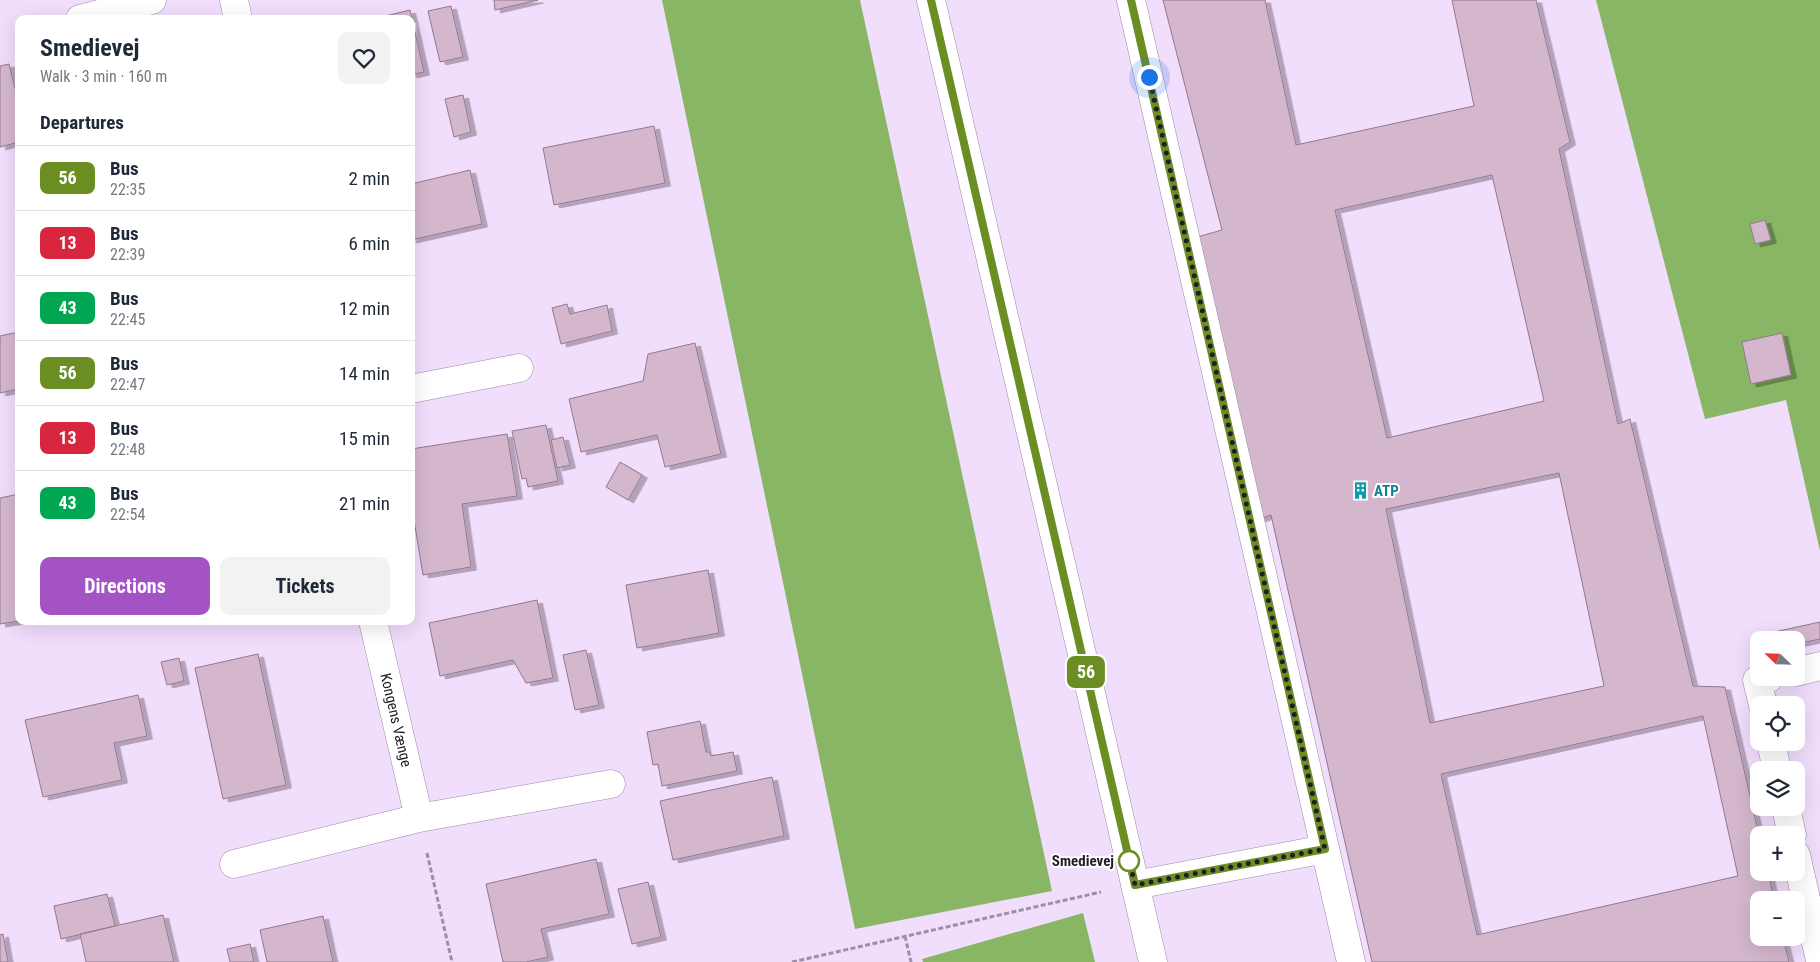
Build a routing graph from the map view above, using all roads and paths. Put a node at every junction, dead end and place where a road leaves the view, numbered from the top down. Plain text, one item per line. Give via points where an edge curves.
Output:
1 (152, 0) edge
2 (234, 0) edge
3 (931, 0) edge
4 (1131, 0) edge
5 (95, 15) edge
6 (237, 15) edge
7 (519, 368) dead end
8 (415, 388) edge
9 (374, 625) edge
10 (1820, 666) edge
11 (1805, 670) edge
12 (611, 784) dead end
13 (418, 818) junction
14 (1325, 849) junction
15 (234, 864) dead end
16 (1802, 881) edge
17 (1135, 885) junction
18 (905, 936) junction
19 (1820, 960) edge
20 (452, 962) edge
21 (792, 962) edge
22 (911, 962) edge
23 (1153, 962) edge
24 (1351, 962) edge

1 - 5 street
2 - 6 street
3 - 17 street
4 - 14 street
7 - 8 street
9 - 13 street, Kongens Vænge
10 - 11 street
12 - 13 street
13 - 15 street
13 - 20 path
14 - 17 street
14 - 24 street
16 - 19 street
17 - 18 path
17 - 23 street
18 - 21 path
18 - 22 path

